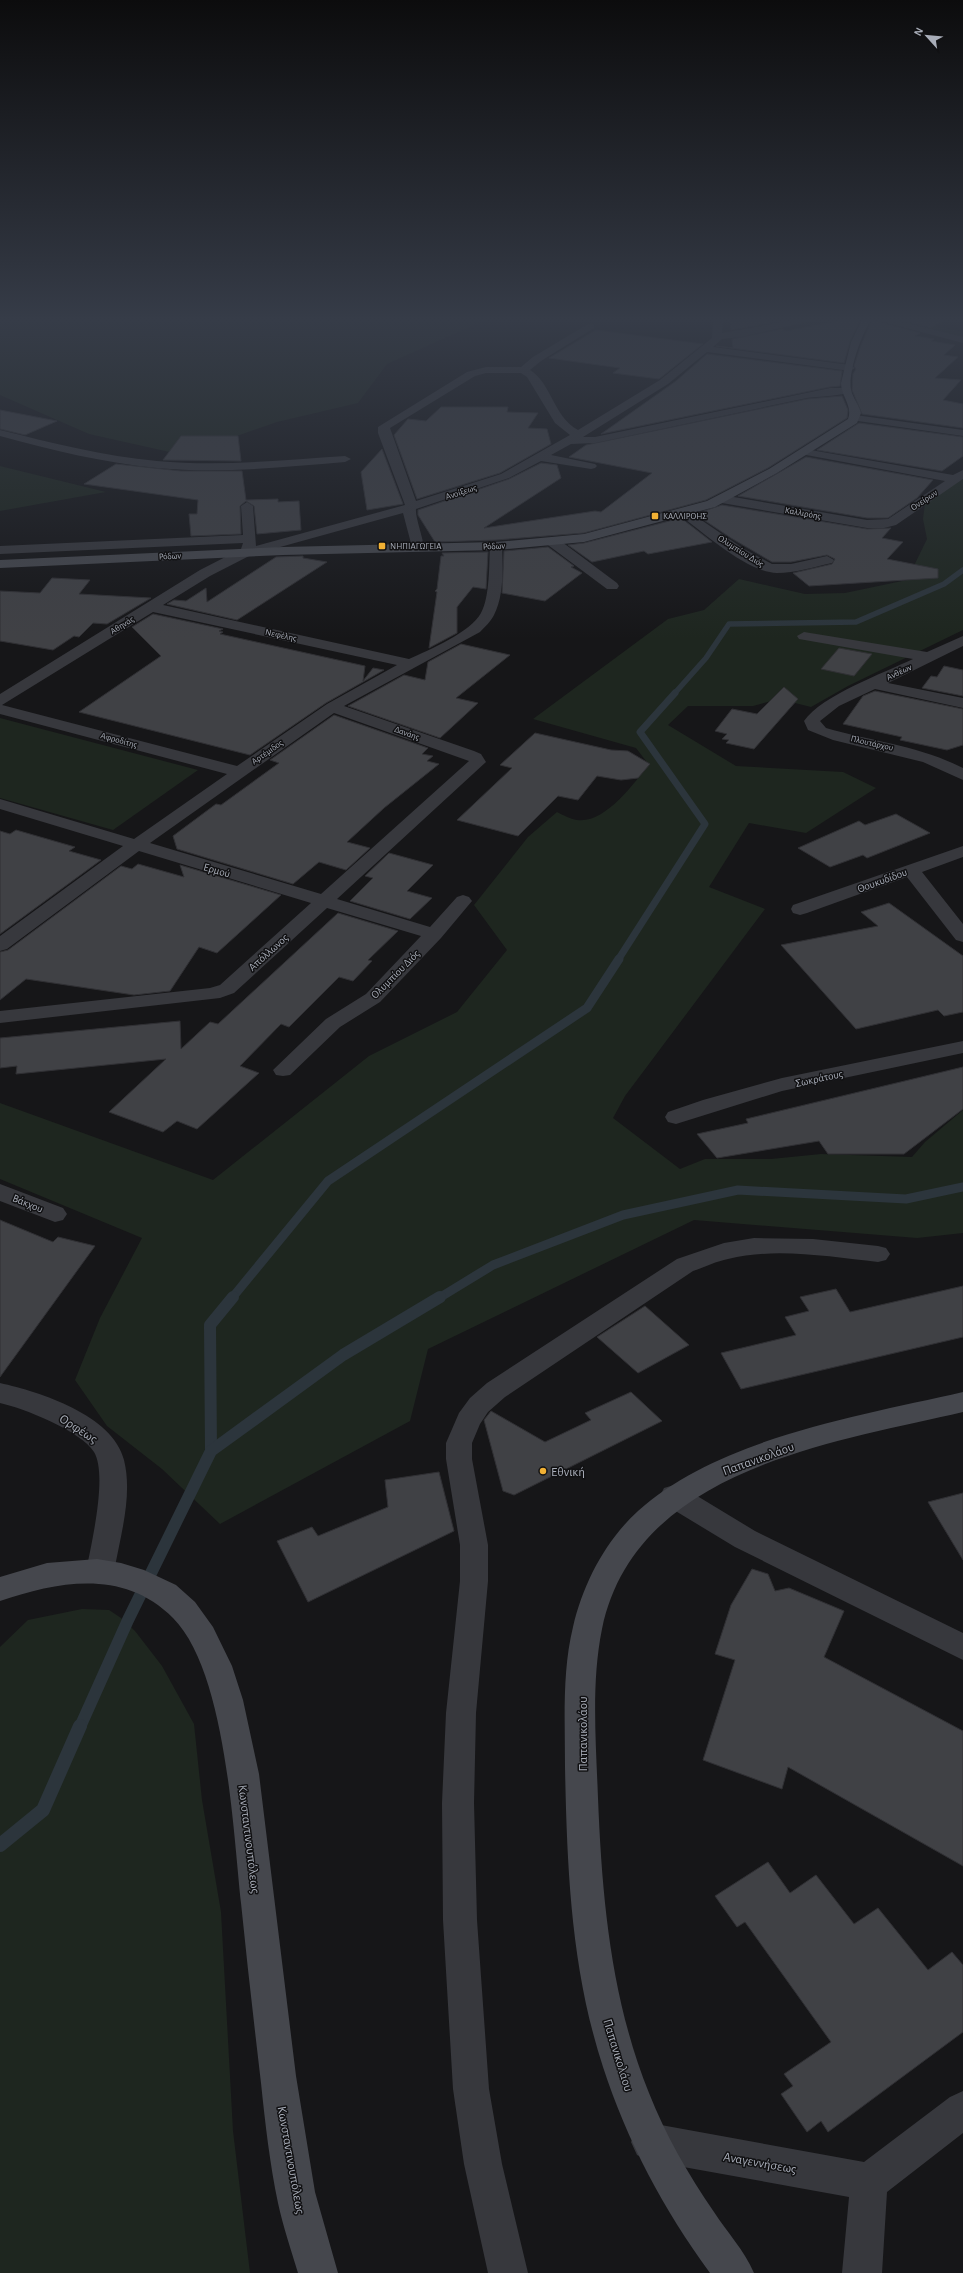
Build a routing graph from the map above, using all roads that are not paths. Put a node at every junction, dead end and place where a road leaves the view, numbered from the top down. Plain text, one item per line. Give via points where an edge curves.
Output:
1 (386, 426) edge
2 (562, 426) edge
3 (592, 426) edge
4 (661, 426) edge
5 (843, 426) edge
6 (913, 426) edge
7 (0, 433) edge
8 (963, 433) edge
9 (573, 438) junction
10 (805, 452) junction
11 (540, 457) junction
12 (345, 459) dead end
13 (590, 466) dead end
14 (959, 477) edge
15 (722, 499) junction
16 (247, 506) dead end
17 (411, 506) junction
18 (685, 513) junction
19 (884, 524) joint
20 (553, 542) junction
21 (248, 546) junction
22 (496, 546) junction
23 (418, 548) junction
24 (0, 550) edge
25 (827, 560) dead end
26 (0, 564) edge
27 (612, 586) dead end
28 (151, 607) junction
29 (804, 636) dead end
30 (963, 640) edge
31 (929, 657) junction
32 (411, 664) junction
33 (873, 684) junction
34 (0, 701) edge
35 (834, 703) joint
36 (963, 703) edge
37 (332, 707) junction
38 (0, 708) edge
39 (478, 762) joint
40 (959, 770) edge
41 (239, 772) junction
42 (0, 804) edge
43 (136, 845) junction
44 (963, 851) edge
45 (911, 870) junction
46 (463, 901) dead end
47 (324, 902) junction
48 (800, 909) dead end
49 (434, 934) junction
50 (963, 936) edge
51 (0, 945) edge
52 (0, 1017) edge
53 (963, 1047) edge
54 (283, 1070) dead end
55 (676, 1117) dead end
56 (0, 1192) edge
57 (55, 1214) dead end
58 (878, 1254) dead end
59 (0, 1393) edge
60 (963, 1402) edge
61 (674, 1496) junction
62 (112, 1573) junction
63 (0, 1589) edge
64 (963, 1647) edge
65 (963, 2110) edge
66 (650, 2142) junction
67 (869, 2182) junction
68 (318, 2273) edge
69 (508, 2273) edge
70 (734, 2273) edge
71 (862, 2273) edge

1 - 17 street via 389,447
2 - 9 street
3 - 9 street, Ανοίξεως
4 - 9 street via 595,440
5 - 10 street, Ρόδων
6 - 8 street
7 - 12 street via 89,456 175,466 232,466
9 - 11 street, Ανοίξεως
10 - 14 street
10 - 15 street, Ρόδων
11 - 13 street
11 - 17 street, Ανοίξεως via 505,476 465,491
14 - 19 street, Ονείρων via 892,522
15 - 18 street, Ρόδων
15 - 19 street, Καλλιρόης via 867,524
16 - 21 street
17 - 21 street, Ανοίξεως via 333,530
17 - 23 street via 409,516 416,530
18 - 20 street, Ρόδων via 599,535
18 - 25 street, Ολυμπίου Διός via 768,567 781,568
20 - 22 street, Ρόδων
20 - 27 street
21 - 23 street, Ρόδων
21 - 24 street via 63,546
21 - 26 street, Ρόδων
21 - 28 street, Αθηνάς
22 - 23 street, Ρόδων
22 - 32 street, Αρτέμιδος via 491,607 484,620 462,637
28 - 32 street, Νεφέλης
28 - 34 street, Αθηνάς
29 - 31 street
30 - 31 street, Ανθέων
31 - 33 street, Ανθέων
32 - 37 street, Αρτέμιδος
33 - 35 street, Ανθέων
33 - 36 street
35 - 40 street, Πλουτάρχου via 814,718 812,723 815,728 914,754
37 - 39 street, Δανάης via 468,754 475,757
37 - 41 street, Αρτέμιδος
38 - 41 street, Αφροδίτης
39 - 47 street, Απόλλωνος
41 - 43 street, Αρτέμιδος
42 - 43 street, Ερμού
43 - 47 street, Ερμού
43 - 51 street, Αρτέμιδος
44 - 45 street, Θουκυδίδου
45 - 48 street, Θουκυδίδου
45 - 50 street
46 - 49 street, Ολυμπίου Διός
47 - 49 street, Ερμού
47 - 52 street, Απόλλωνος via 221,992
49 - 54 street, Ολυμπίου Διός via 373,998 333,1023
53 - 55 street, Σωκράτους via 788,1084 712,1104
56 - 57 street, Βάκχου
58 - 69 street via 754,1246 724,1251 686,1265 496,1390 479,1405 463,1430 459,1443 459,1459 471,1520 474,1559 461,1713 458,1803 465,2008 471,2089 483,2164
59 - 62 street, Ορφέως via 33,1402 58,1414 97,1437 106,1449 111,1466
60 - 61 street, Παπανικολάου via 845,1431 767,1454 716,1474
61 - 64 street via 745,1539
61 - 66 street, Παπανικολάου via 649,1517 625,1544 602,1585 589,1624 582,1691 584,1858 588,1919 607,2019 620,2065
62 - 63 street, Κωνσταντινουπόλεως via 73,1570 27,1579
62 - 68 street, Κωνσταντινουπόλεως via 152,1585 170,1597 193,1620 216,1662 233,1723 246,1801 277,2066 295,2187
65 - 67 street
66 - 67 street, Αναγεννήσεως
66 - 70 street, Παπανικολάου via 697,2220
67 - 71 street

